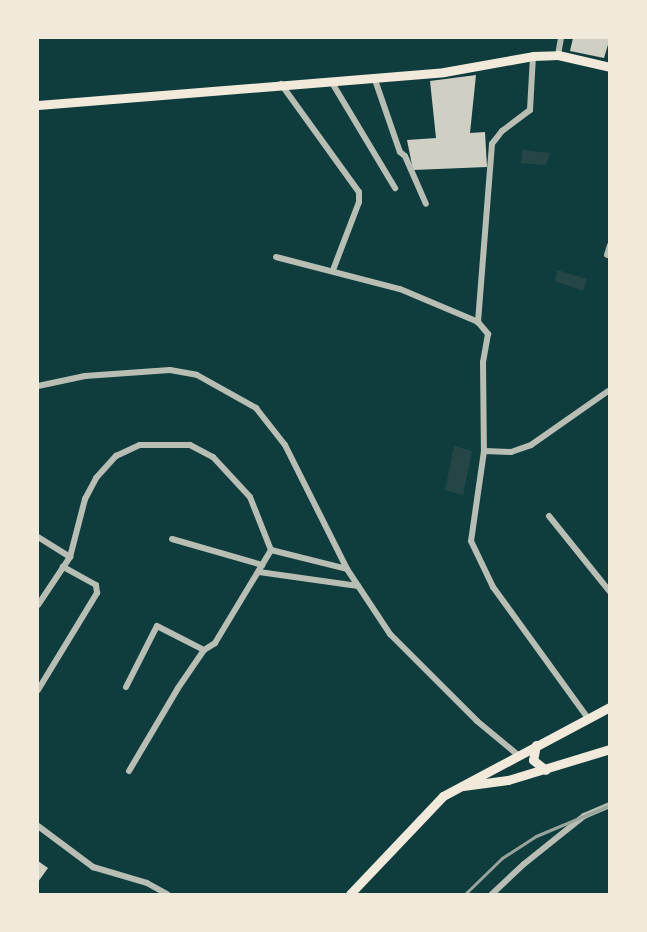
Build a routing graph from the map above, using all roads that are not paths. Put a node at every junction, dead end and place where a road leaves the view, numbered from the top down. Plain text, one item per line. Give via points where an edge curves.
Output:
1 (561, 38) edge
2 (558, 55) junction
3 (533, 56) junction
4 (609, 66) edge
5 (374, 77) junction
6 (330, 79) junction
7 (280, 84) junction
8 (38, 105) edge
9 (395, 188) dead end
10 (426, 204) dead end
11 (609, 245) edge
12 (607, 255) dead end
13 (276, 257) dead end
14 (333, 270) junction
15 (478, 322) junction
16 (38, 386) edge
17 (608, 391) dead end
18 (484, 451) junction
19 (549, 516) dead end
20 (38, 537) edge
21 (172, 539) dead end
22 (271, 550) junction
23 (70, 557) junction
24 (262, 565) junction
25 (63, 567) junction
26 (347, 569) junction
27 (259, 572) junction
28 (358, 586) junction
29 (609, 592) edge
30 (38, 605) edge
31 (204, 650) junction
32 (126, 687) dead end
33 (38, 690) edge
34 (609, 707) edge
35 (588, 718) junction
36 (536, 745) junction
37 (609, 749) edge
38 (518, 755) junction
39 (546, 770) junction
40 (129, 771) dead end
41 (460, 786) junction
42 (609, 805) edge
43 (38, 826) edge
44 (387, 852) junction
45 (167, 894) edge
46 (350, 894) edge
47 (359, 894) edge
48 (492, 894) edge

1 - 2 street
2 - 3 main road
2 - 4 main road
3 - 5 main road via 444,72
3 - 15 street via 530,110 502,131 492,144
5 - 6 main road
5 - 10 street via 400,152
6 - 7 main road
6 - 9 street
7 - 8 main road
7 - 14 street via 359,192 360,202
11 - 12 street
13 - 14 street
14 - 15 street via 400,289
15 - 18 street via 488,334 483,362
16 - 26 street via 84,376 170,370 197,375 256,408 285,445
17 - 18 street via 531,445 511,452
18 - 35 street via 471,541 481,567
19 - 29 street
20 - 23 street
21 - 24 street
22 - 23 street via 250,497 213,457 190,446 140,445 116,456 96,478 85,499
22 - 24 street
22 - 26 street
23 - 25 street
24 - 27 street
25 - 30 street
25 - 33 street via 96,585 96,593
26 - 28 street
27 - 28 street
27 - 31 street via 215,643
28 - 38 street via 390,634 477,721
31 - 32 street via 157,626
31 - 40 street
34 - 35 main road
35 - 36 main road
36 - 38 main road
36 - 39 main road via 533,760
37 - 39 main road
38 - 41 main road
39 - 41 main road
41 - 44 main road via 442,796
42 - 48 street via 584,816
43 - 45 street via 93,867 147,883
44 - 46 main road
44 - 47 main road

